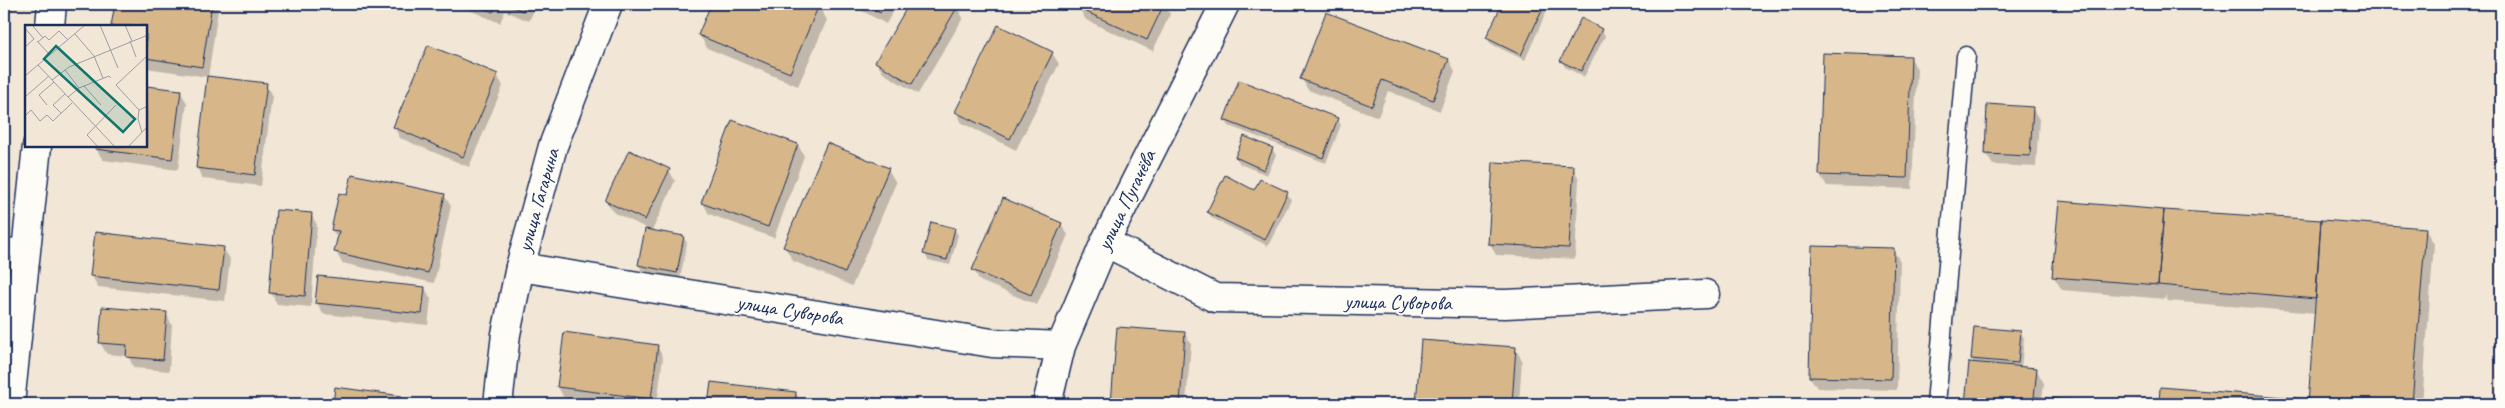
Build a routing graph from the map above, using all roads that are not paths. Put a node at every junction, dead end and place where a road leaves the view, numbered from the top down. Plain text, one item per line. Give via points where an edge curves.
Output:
1 (52, 4) edge
2 (608, 4) edge
3 (1225, 4) edge
4 (50, 25) edge
5 (1966, 56) dead end
6 (37, 148) edge
7 (1105, 242) junction
8 (15, 248) edge
9 (520, 267) junction
10 (1705, 294) dead end
11 (1061, 346) junction
12 (10, 404) edge
13 (498, 404) edge
14 (1047, 404) edge
15 (1936, 404) edge

1 - 4 street
2 - 9 street, улица Гагарина via 553,146
3 - 7 street, улица Пугачёва
5 - 15 lane
6 - 8 street
7 - 10 street, улица Суворова via 1215,298 1505,304
7 - 11 street, улица Пугачёва
8 - 12 street
9 - 11 street, улица Суворова via 992,343
9 - 13 street, улица Гагарина via 506,334
11 - 14 street, улица Пугачёва

